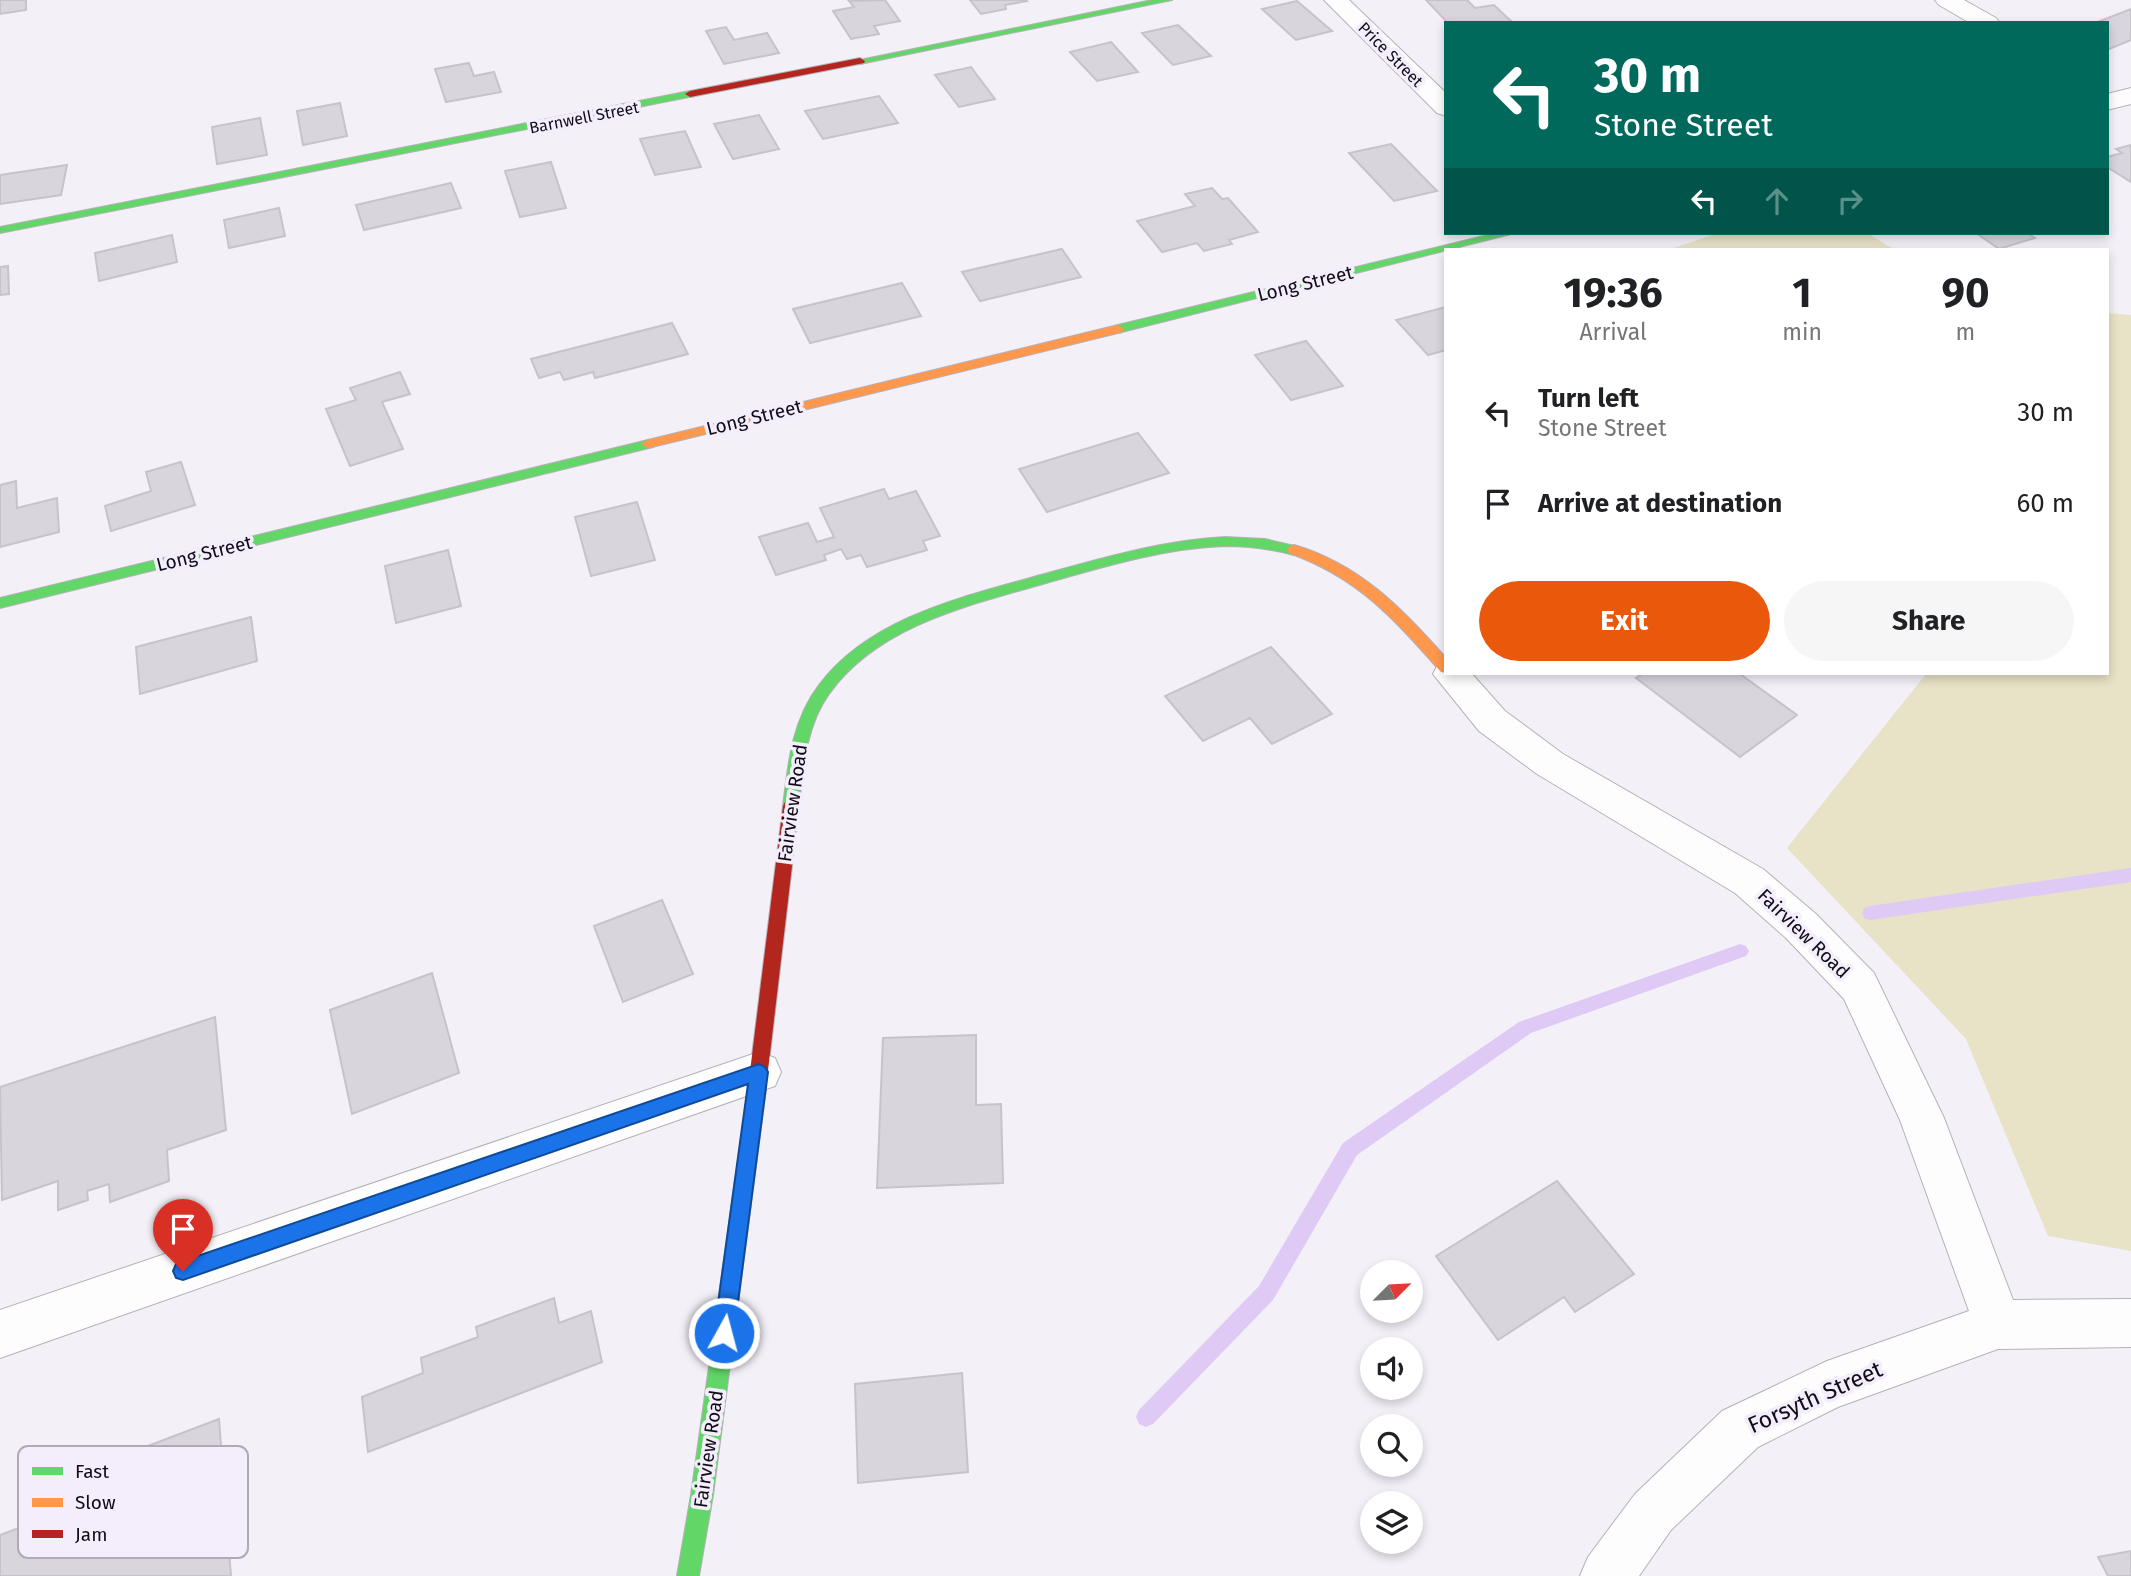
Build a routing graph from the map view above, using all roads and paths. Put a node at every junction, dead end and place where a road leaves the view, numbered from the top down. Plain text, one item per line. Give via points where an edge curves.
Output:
1 (1167, 0) edge
2 (1336, 0) edge
3 (1947, 0) edge
4 (1984, 21) edge
5 (1444, 106) edge
6 (0, 230) edge
7 (1501, 235) edge
8 (1448, 248) edge
9 (1444, 249) edge
10 (0, 603) edge
11 (1444, 666) edge
12 (1452, 675) edge
13 (759, 1072) junction
14 (2131, 1323) edge
15 (1998, 1325) junction
16 (0, 1334) edge
17 (688, 1576) edge
18 (1607, 1576) edge

1 - 6 street, Barnwell Street
2 - 5 street, Price Street
3 - 4 street
7 - 8 street, Long Street
9 - 10 street, Long Street
11 - 13 street, Fairview Road via 1365,584 1326,560 1257,543 1217,541 1102,562 1007,590 889,635 829,682 810,709 798,745
12 - 15 street, Fairview Road via 1492,721 1550,764 1749,881 1859,986 1922,1118
13 - 16 street
13 - 17 street, Fairview Road
14 - 15 street, Forsyth Street
15 - 18 street, Forsyth Street via 1827,1386 1740,1429 1653,1512

